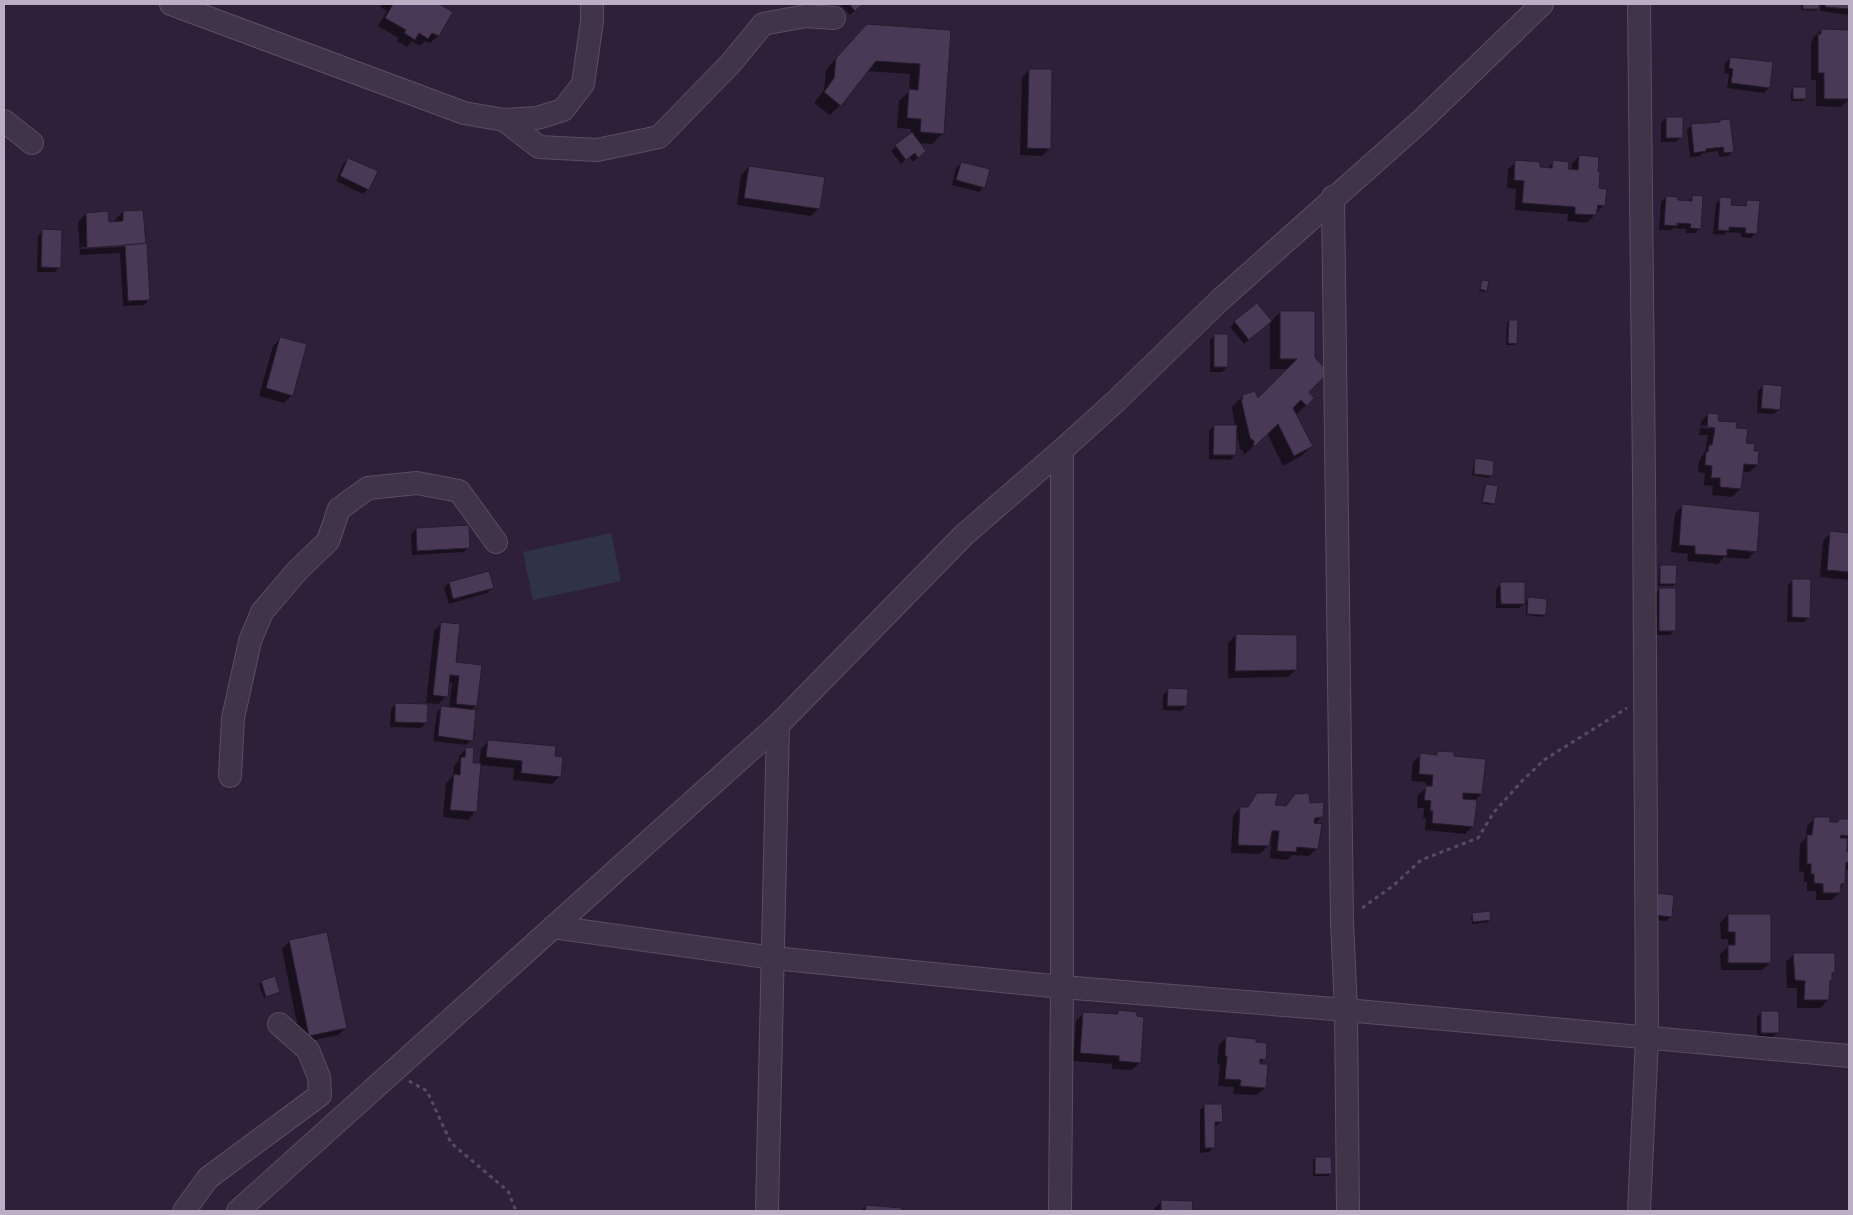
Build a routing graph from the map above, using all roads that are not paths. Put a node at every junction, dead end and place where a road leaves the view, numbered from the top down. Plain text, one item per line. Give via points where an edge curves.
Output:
1 (171, 4) edge
2 (592, 4) edge
3 (1542, 4) edge
4 (1638, 4) edge
5 (834, 18) dead end
6 (504, 120) junction
7 (4, 121) edge
8 (32, 143) dead end
9 (1333, 197) junction
10 (1062, 450) junction
11 (496, 542) dead end
12 (778, 724) junction
13 (230, 776) dead end
14 (553, 927) junction
15 (774, 958) junction
16 (1062, 987) junction
17 (1346, 1010) junction
18 (279, 1024) dead end
19 (1647, 1039) junction
20 (1849, 1056) edge
21 (184, 1211) edge
22 (238, 1211) edge
23 (767, 1211) edge
24 (1060, 1211) edge
25 (1348, 1211) edge
26 (1639, 1211) edge

1 - 6 street via 464,113
2 - 6 street via 583,84 562,110 537,118
3 - 9 street via 1423,118
4 - 19 street
5 - 6 street via 806,16 763,24 731,64 659,137 597,150 539,147
7 - 8 street
9 - 10 street
9 - 17 street via 1342,922
10 - 12 street via 964,535
10 - 16 street
11 - 13 street via 459,491 450,489 417,483 368,488 339,509 328,541 262,612 256,626 233,718
12 - 14 street
12 - 15 street
14 - 15 street
14 - 22 street
15 - 16 street
15 - 23 street
16 - 17 street
16 - 24 street
17 - 19 street
17 - 25 street
18 - 21 street via 308,1050 319,1077 320,1094 208,1178
19 - 20 street
19 - 26 street

